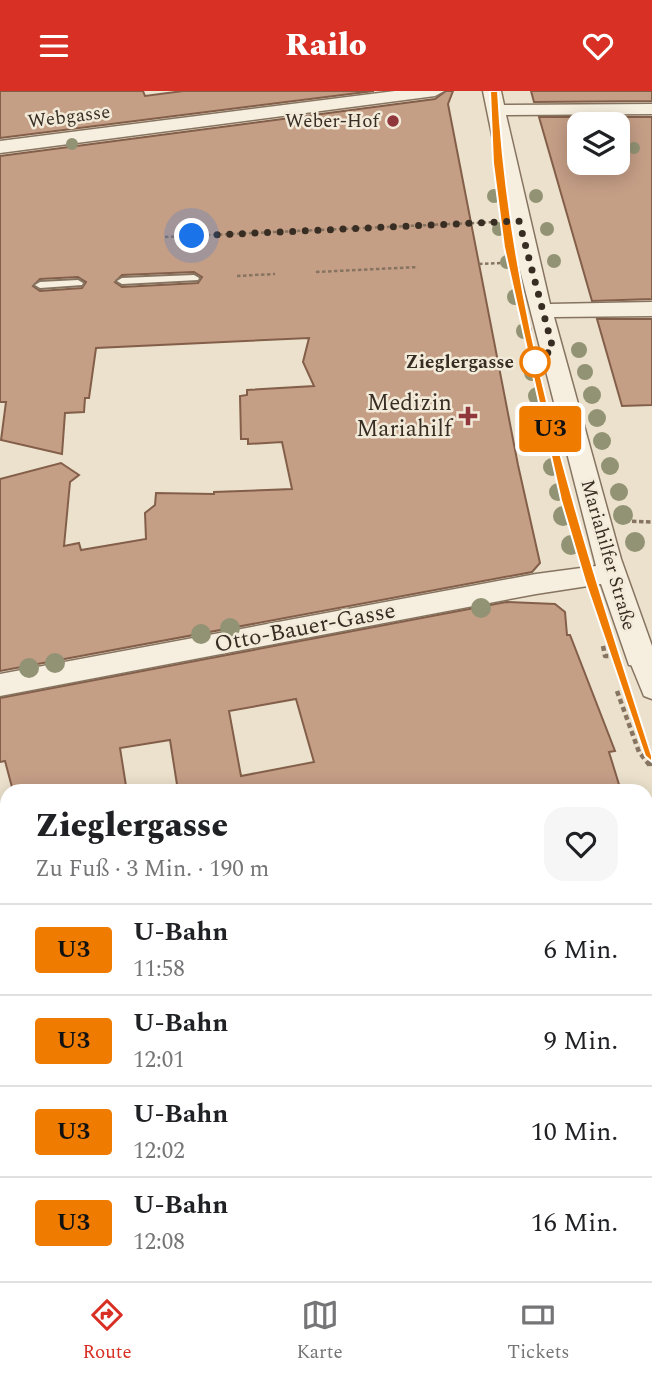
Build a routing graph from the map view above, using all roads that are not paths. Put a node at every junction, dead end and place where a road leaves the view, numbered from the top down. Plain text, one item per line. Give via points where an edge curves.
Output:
1 (435, 91) edge
2 (493, 101) edge
3 (652, 109) edge
4 (0, 147) edge
5 (194, 278) dead end
6 (122, 281) dead end
7 (78, 283) dead end
8 (40, 285) dead end
9 (652, 309) edge
10 (543, 311) junction
11 (611, 573) junction
12 (645, 657) edge
13 (0, 685) edge
14 (652, 690) edge

1 - 4 street, Webgasse
2 - 3 street
2 - 10 street, Mariahilfer Straße
5 - 6 lane
7 - 8 lane
9 - 10 street
10 - 11 street, Mariahilfer Straße
11 - 12 street, Mariahilfer Straße
11 - 13 street, Otto-Bauer-Gasse
12 - 14 street, Mariahilfer Straße

